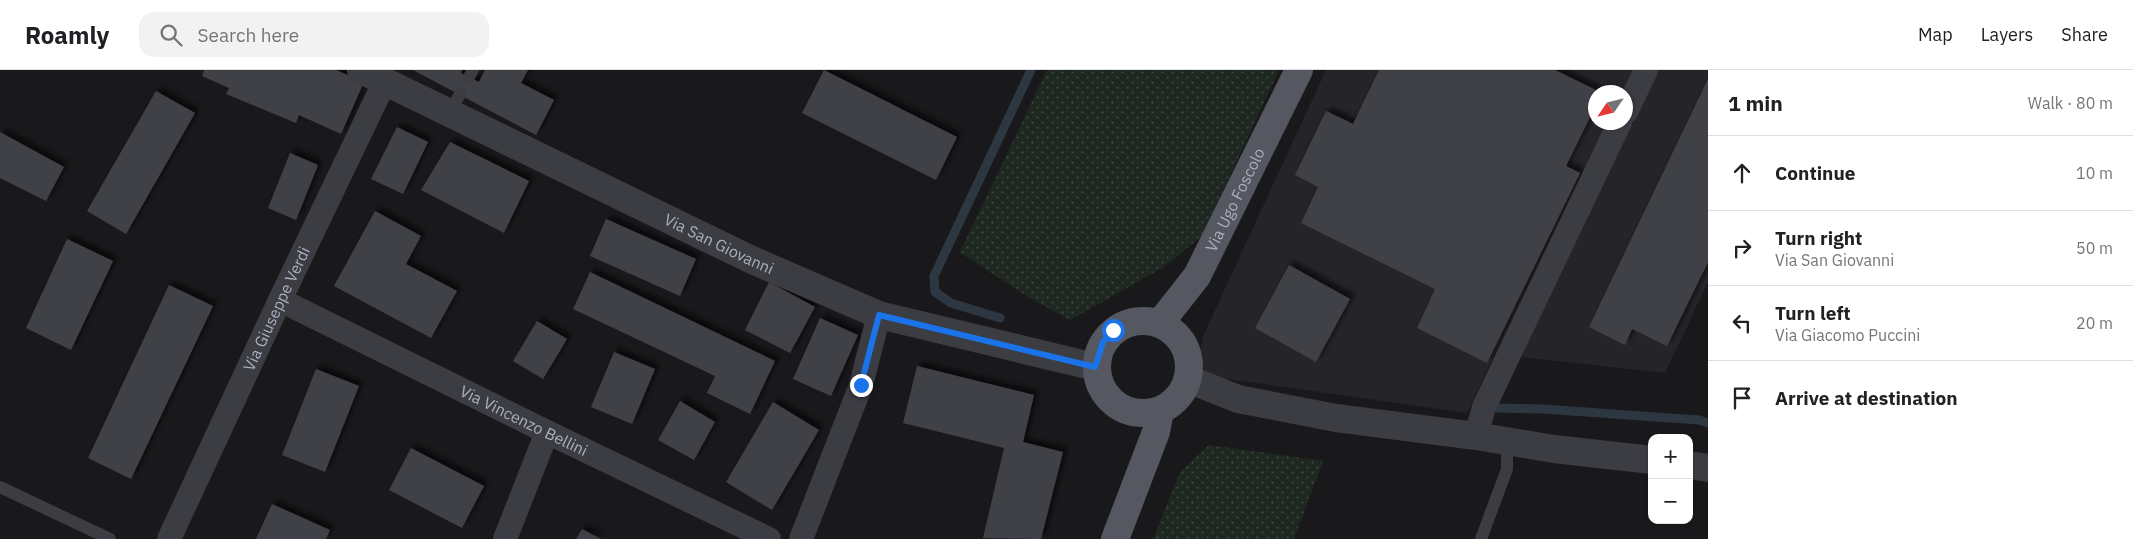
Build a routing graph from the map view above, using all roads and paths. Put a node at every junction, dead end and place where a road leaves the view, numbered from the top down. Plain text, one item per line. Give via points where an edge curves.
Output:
1 (1299, 70) edge
2 (1646, 70) edge
3 (373, 75) edge
4 (1633, 97) edge
5 (1616, 130) edge
6 (280, 300) junction
7 (879, 315) junction
8 (1160, 323) junction
9 (1095, 367) junction
10 (1188, 378) junction
11 (1160, 410) junction
12 (546, 432) junction
13 (1476, 436) junction
14 (1507, 441) junction
15 (1648, 460) edge
16 (1693, 466) edge
17 (1708, 468) edge
18 (0, 487) edge
19 (110, 539) edge
20 (169, 539) edge
21 (505, 539) edge
22 (769, 539) edge
23 (801, 539) edge
24 (1115, 539) edge
25 (1481, 539) edge

1 - 8 main road, Via Ugo Foscolo via 1197,276
2 - 4 street
3 - 6 street, Via Giuseppe Verdi
3 - 7 street, Via San Giovanni via 455,103 752,260
5 - 13 street via 1484,407
6 - 12 street, Via Vincenzo Bellini
6 - 20 street, Via Giuseppe Verdi
7 - 9 street, Via San Giovanni
7 - 23 street via 861,385
8 - 9 main road via 1128,322 1113,330 1103,342
8 - 10 main road via 1176,333 1186,347 1190,362
9 - 11 main road via 1101,387 1110,400 1128,411 1144,414
10 - 11 main road via 1184,390 1174,402
10 - 13 street via 1238,399 1336,418
11 - 24 main road via 1156,432
12 - 21 street
12 - 22 street, Via Vincenzo Bellini
13 - 14 street
14 - 15 street
14 - 25 lane via 1507,469
16 - 17 street
18 - 19 lane

